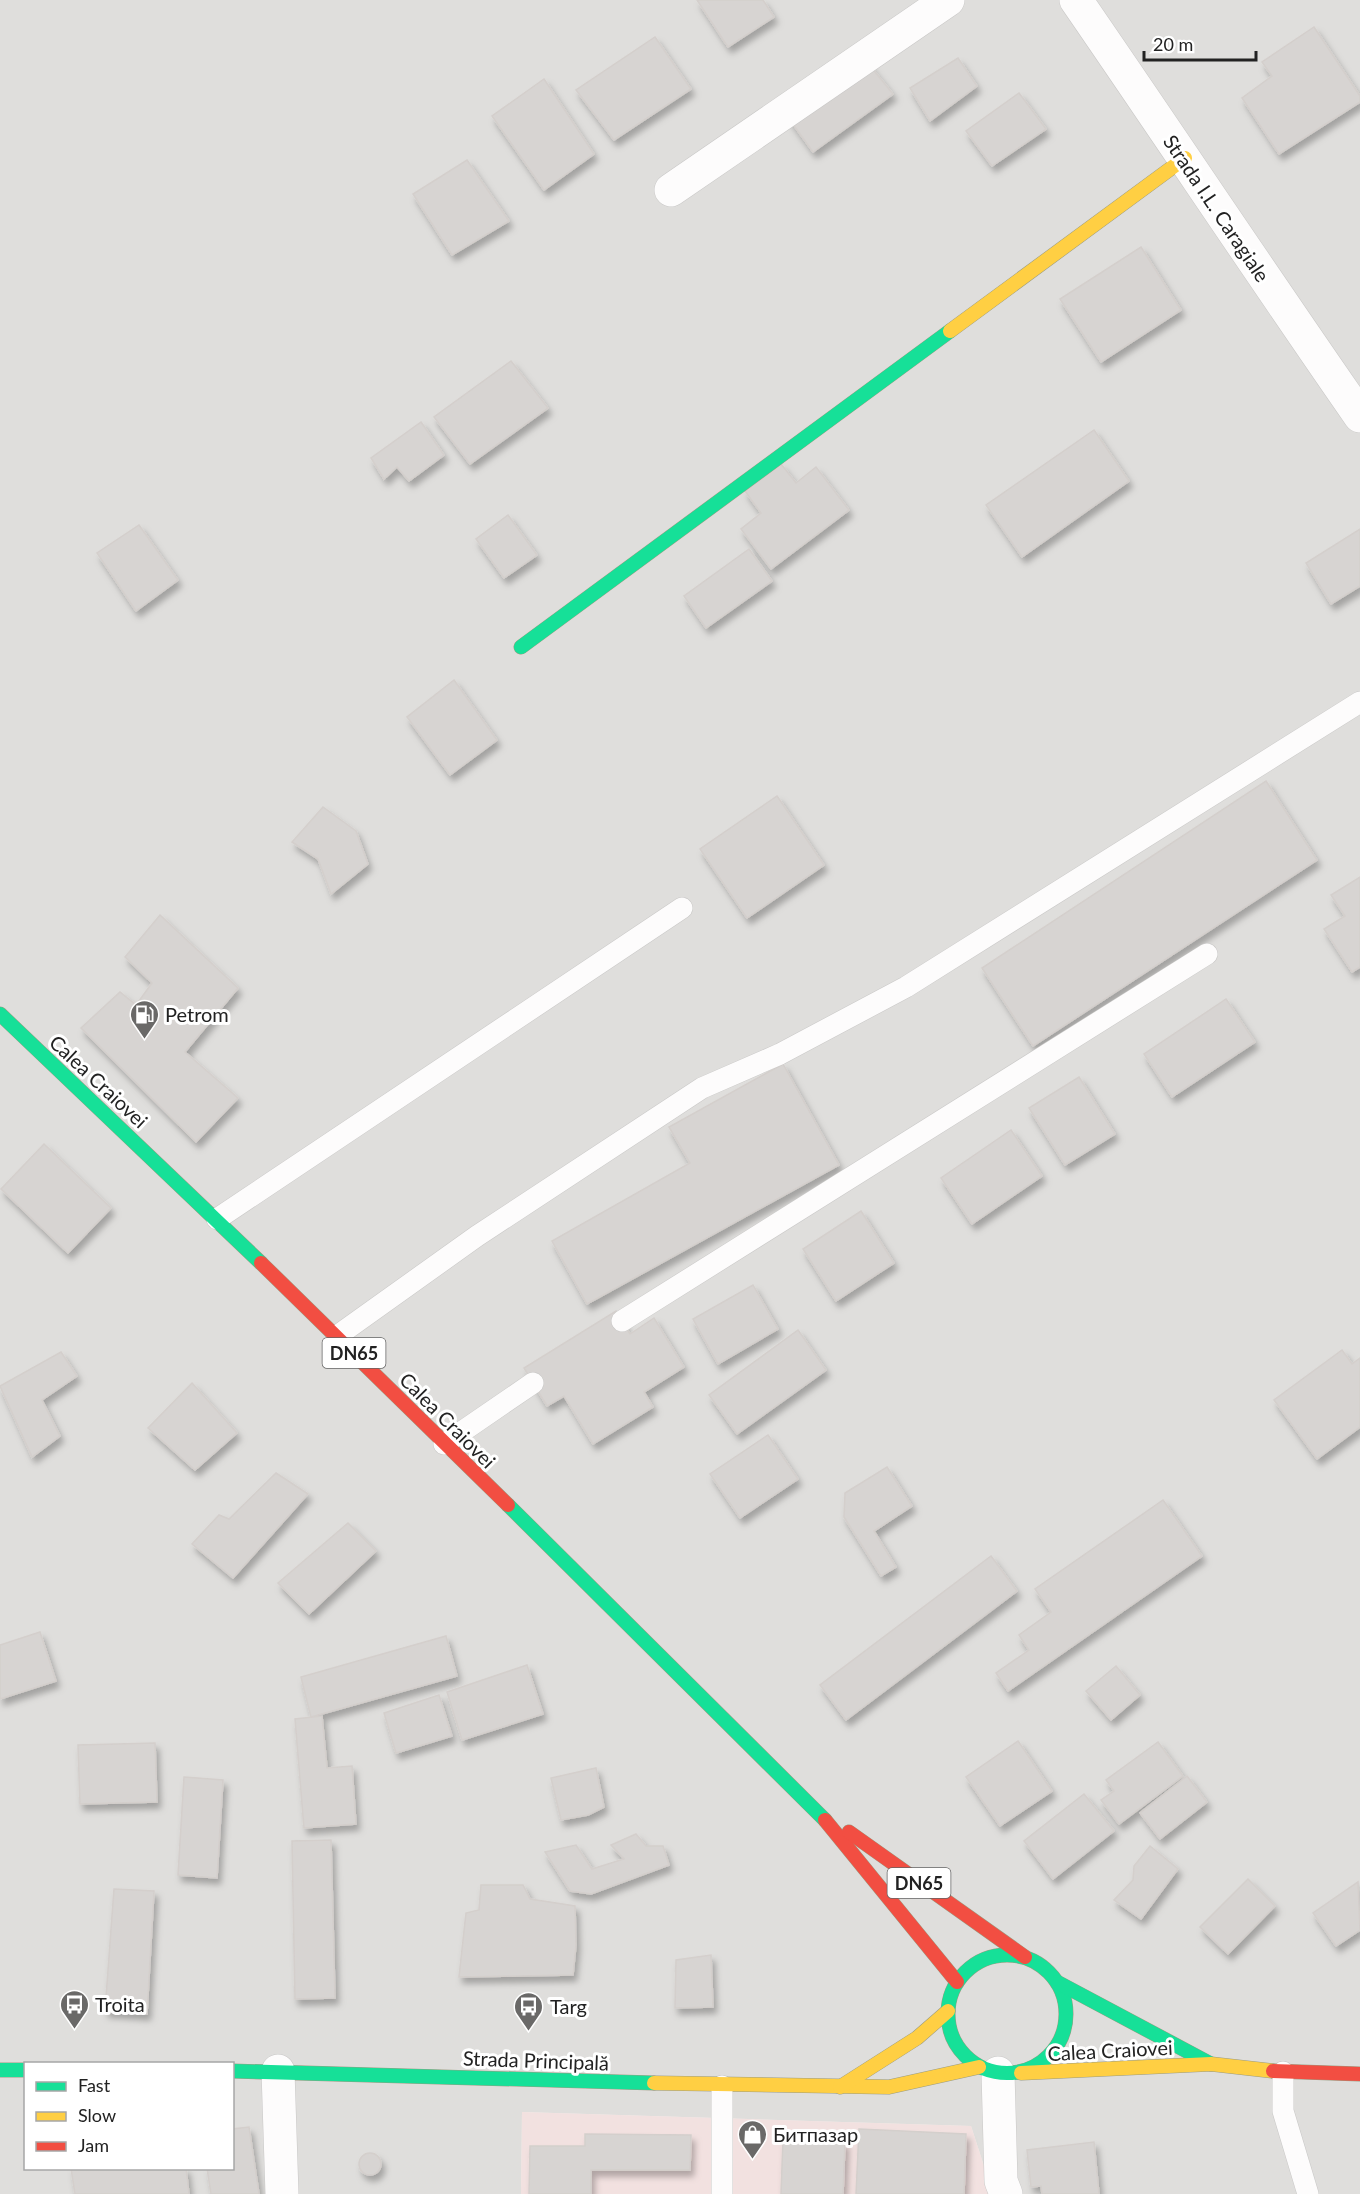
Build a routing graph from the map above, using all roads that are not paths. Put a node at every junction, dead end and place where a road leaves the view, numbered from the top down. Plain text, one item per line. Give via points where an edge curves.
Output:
1 (948, 0) edge
2 (1076, 0) edge
3 (1185, 158) junction
4 (671, 190) dead end
5 (1360, 416) edge
6 (520, 647) dead end
7 (1360, 702) edge
8 (682, 908) dead end
9 (1207, 954) dead end
10 (0, 1014) edge
11 (217, 1218) junction
12 (622, 1321) dead end
13 (337, 1336) junction
14 (532, 1383) dead end
15 (444, 1444) junction
16 (814, 1807) junction
17 (1025, 1957) junction
18 (957, 1982) junction
19 (1057, 1982) junction
20 (948, 2012) junction
21 (1211, 2064) junction
22 (0, 2070) edge
23 (24, 2070) edge
24 (234, 2071) edge
25 (278, 2071) junction
26 (996, 2072) junction
27 (1282, 2072) junction
28 (1360, 2074) edge
29 (722, 2086) junction
30 (838, 2088) junction
31 (282, 2194) edge
32 (722, 2194) edge
33 (1006, 2194) edge
34 (1308, 2194) edge

1 - 4 street
2 - 3 street, Strada I.L. Caragiale
3 - 5 street, Strada I.L. Caragiale
3 - 6 main road
7 - 13 lane via 906,987 780,1054 702,1088 477,1236
8 - 11 lane
9 - 12 lane
10 - 11 main road, Calea Craiovei / DN65
11 - 13 main road, Calea Craiovei / DN65
13 - 15 main road, Calea Craiovei / DN65
14 - 15 lane
15 - 16 main road, Calea Craiovei / DN65
16 - 17 main road, Calea Craiovei / DN65
16 - 18 main road, Calea Craiovei / DN65
17 - 18 main road via 1006,1954 987,1958
17 - 19 main road, DN65 via 1043,1966
18 - 20 main road
19 - 21 main road, Calea Craiovei / DN65
19 - 26 main road via 1065,2001 1066,2021 1060,2041 1048,2058 1030,2069
20 - 26 main road via 950,2034 962,2053
20 - 30 main road via 917,2038
21 - 26 main road, Calea Craiovei / DN65
21 - 27 main road, Calea Craiovei / DN65
22 - 23 main road
24 - 25 main road, Strada Principală
25 - 29 main road, Strada Principală
25 - 31 street
26 - 30 main road, Strada Principală via 889,2087
26 - 33 street via 1001,2181
27 - 28 main road, Calea Craiovei / DN65
27 - 34 lane via 1283,2111
29 - 30 main road, Strada Principală
29 - 32 lane

